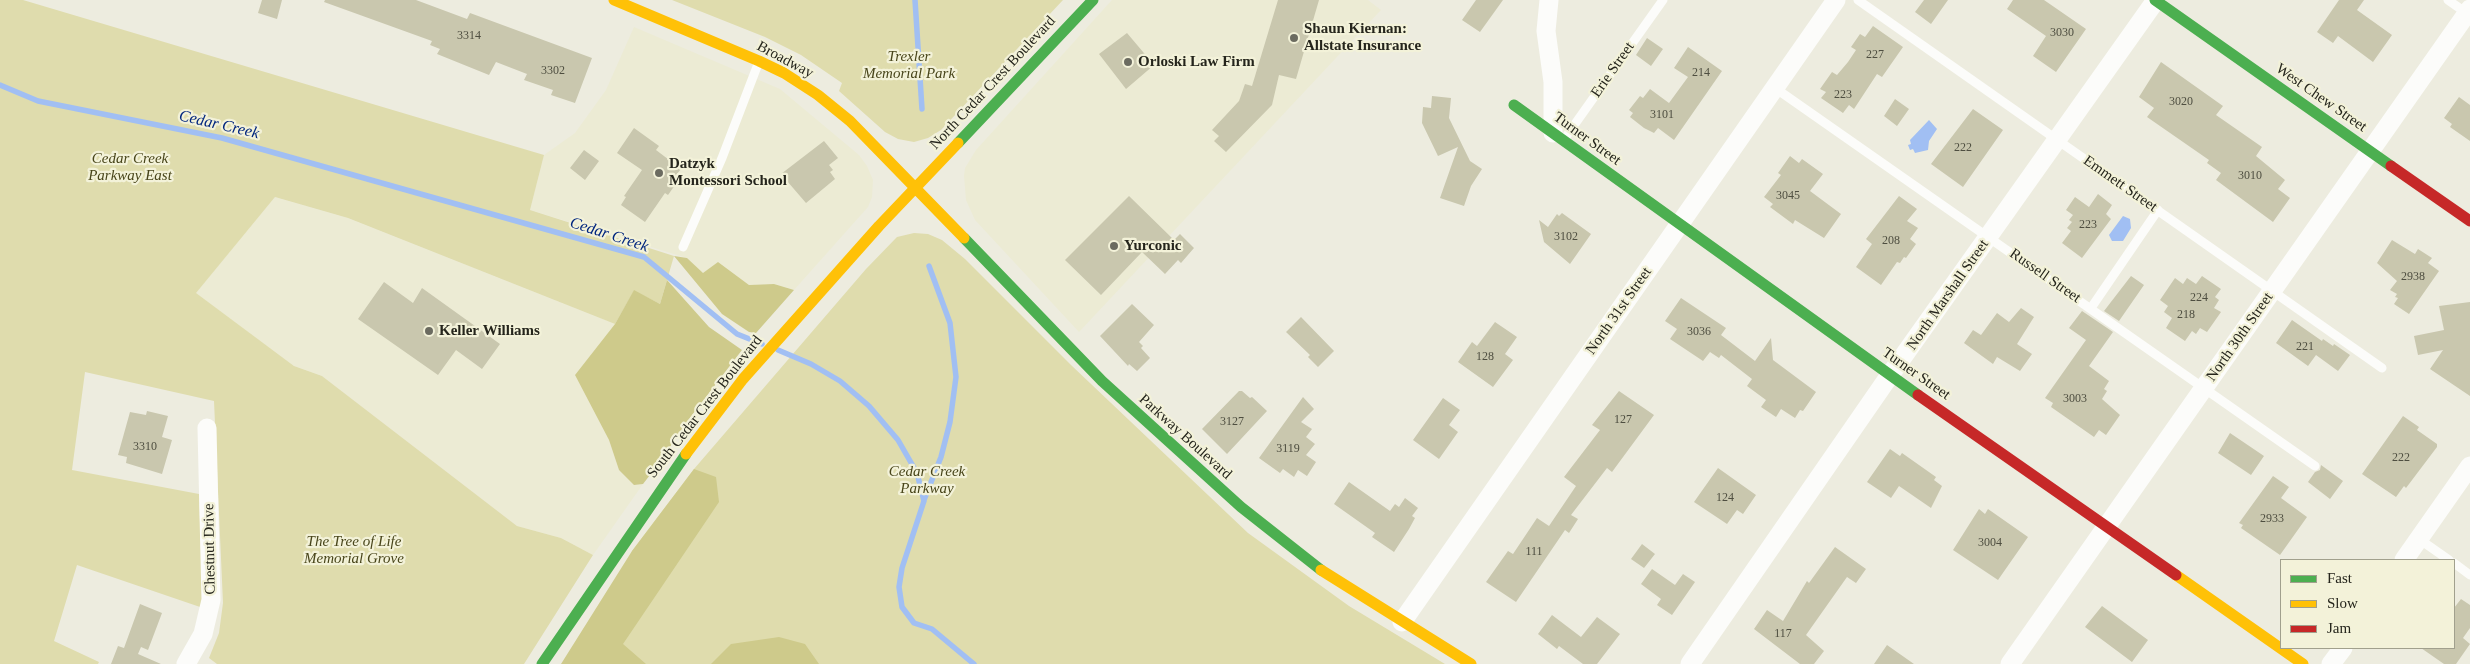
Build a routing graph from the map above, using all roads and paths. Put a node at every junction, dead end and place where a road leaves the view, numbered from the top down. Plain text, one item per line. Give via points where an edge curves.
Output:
1 (614, 0) edge
2 (1093, 0) edge
3 (1549, 0) edge
4 (1663, 0) edge
5 (1836, 0) edge
6 (1858, 0) edge
7 (2155, 0) edge
8 (2448, 0) edge
9 (2469, 13) edge
10 (759, 61) junction
11 (1775, 88) junction
12 (1514, 105) dead end
13 (1558, 137) junction
14 (2057, 139) junction
15 (2370, 151) junction
16 (916, 188) junction
17 (2158, 210) junction
18 (2470, 221) edge
19 (1679, 224) junction
20 (1989, 236) junction
21 (683, 247) dead end
22 (2273, 291) junction
23 (2091, 308) junction
24 (2382, 368) dead end
25 (1890, 375) junction
26 (2204, 388) junction
27 (207, 428) dead end
28 (2315, 466) dead end
29 (2470, 466) edge
30 (2107, 527) junction
31 (2419, 539) junction
32 (2405, 559) edge
33 (2448, 559) edge
34 (2455, 564) edge
35 (2470, 575) edge
36 (1402, 622) junction
37 (2280, 648) edge
38 (2282, 649) edge
39 (2342, 649) edge
40 (186, 664) edge
41 (542, 664) edge
42 (1471, 664) edge
43 (1690, 664) edge
44 (2010, 664) edge
45 (2303, 664) edge
46 (2331, 664) edge

1 - 10 street, Broadway
2 - 16 street, North Cedar Crest Boulevard
3 - 13 street via 1546,30
4 - 13 lane, Erie Street
5 - 11 street, North 31st Street
6 - 14 lane, Emmett Street
7 - 14 street, North Marshall Street
7 - 15 street, West Chew Street
8 - 9 lane
9 - 15 street, North 30th Street
10 - 16 street, Broadway via 791,77 850,121
10 - 21 lane
11 - 19 street, North 31st Street
11 - 20 lane, Russell Street
12 - 13 street, Turner Street
13 - 19 street, Turner Street
14 - 17 lane, Emmett Street
14 - 20 street, North Marshall Street
15 - 18 street, West Chew Street
15 - 22 street, North 30th Street
16 - 36 street, Parkway Boulevard via 1102,381 1161,436 1282,541 1340,584
16 - 41 street, South Cedar Crest Boulevard via 743,379 666,480
17 - 22 lane, Emmett Street
17 - 23 lane
19 - 25 street, Turner Street
19 - 36 street, North 31st Street
20 - 23 lane, Russell Street
20 - 25 street, North Marshall Street
22 - 24 lane, Emmett Street
22 - 26 street, North 30th Street
23 - 26 lane, Russell Street
25 - 30 street, Turner Street
25 - 43 street, North Marshall Street
26 - 28 lane, Russell Street
26 - 30 street, North 30th Street
27 - 40 street, Chestnut Drive via 211,600 203,634
29 - 31 street
30 - 37 street, Turner Street
30 - 44 street, North 30th Street
31 - 32 street
31 - 33 lane
34 - 35 lane
36 - 42 street, Parkway Boulevard
38 - 45 street, Turner Street
39 - 46 street

